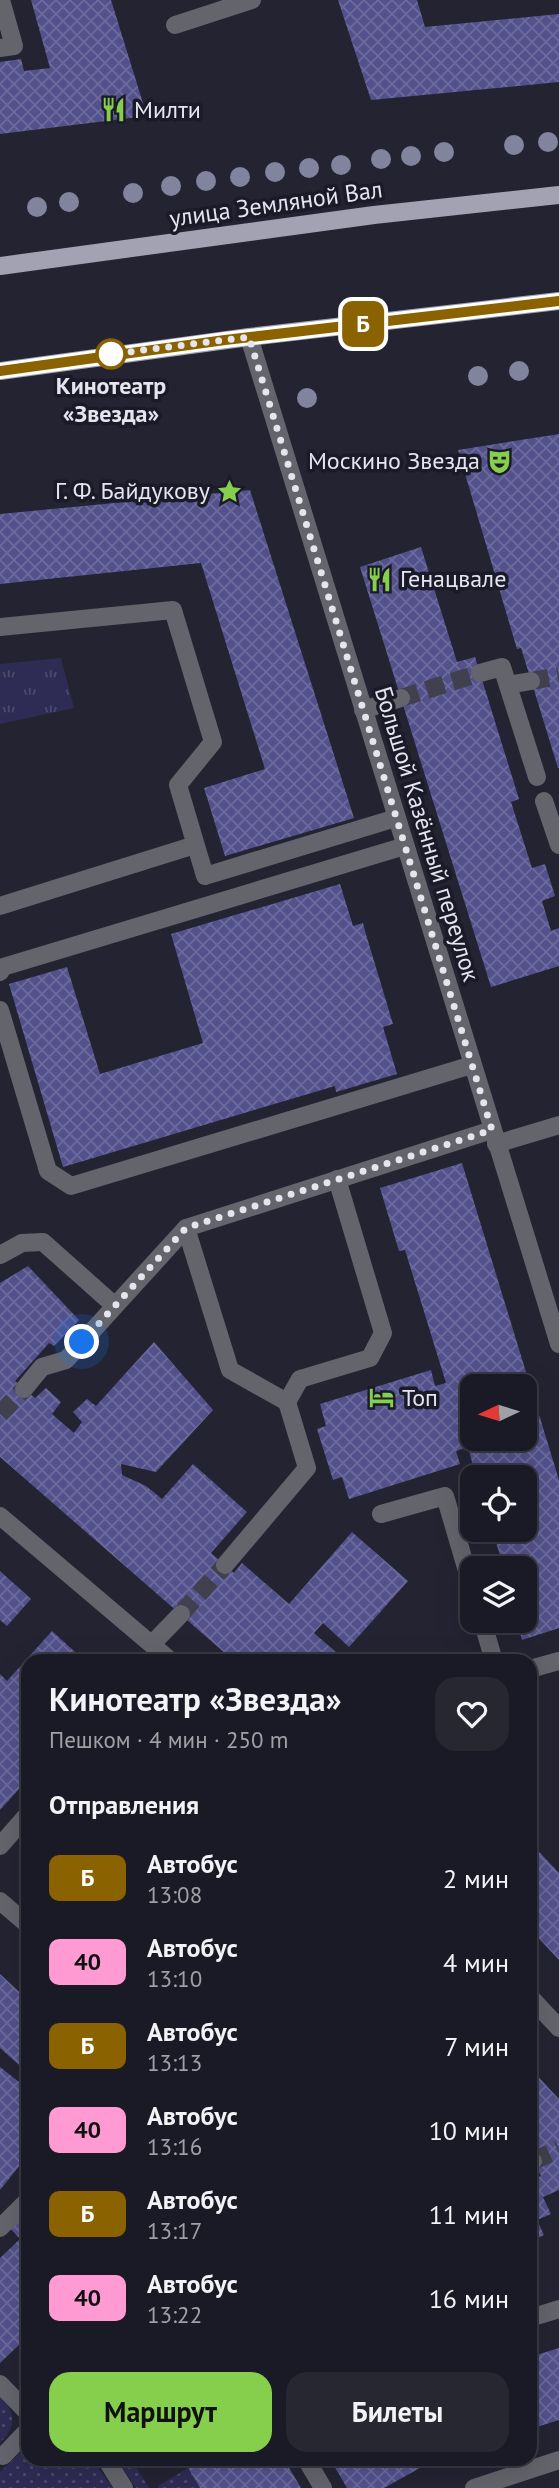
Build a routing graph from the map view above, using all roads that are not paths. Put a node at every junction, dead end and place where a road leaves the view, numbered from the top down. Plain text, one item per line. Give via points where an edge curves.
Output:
1 (1, 0) edge
2 (252, 0) edge
3 (175, 25) dead end
4 (0, 48) edge
5 (559, 195) edge
6 (0, 267) edge
7 (559, 301) edge
8 (249, 337) junction
9 (0, 371) edge
10 (0, 628) edge
11 (480, 673) tunnel mouth
12 (531, 681) tunnel mouth
13 (508, 685) junction
14 (401, 698) tunnel mouth
15 (363, 710) junction
16 (537, 777) dead end
17 (544, 801) dead end
18 (396, 818) junction
19 (195, 845) junction
20 (559, 845) edge
21 (405, 846) junction
22 (0, 906) edge
23 (0, 972) edge
24 (0, 1010) edge
25 (472, 1065) junction
26 (559, 1125) edge
27 (494, 1137) junction
28 (337, 1180) junction
29 (186, 1228) junction
30 (0, 1255) edge
31 (115, 1306) junction
32 (559, 1344) edge
33 (24, 1389) tunnel mouth
34 (287, 1402) junction
35 (381, 1514) dead end
36 (0, 1516) edge
37 (462, 1556) edge
38 (225, 1565) tunnel mouth
39 (181, 1614) tunnel mouth
40 (486, 1633) edge
41 (152, 1644) junction
42 (163, 1654) edge
43 (493, 1654) edge
44 (559, 1661) edge
45 (537, 1667) edge
46 (21, 1822) edge
47 (0, 1846) edge
48 (0, 1901) edge
49 (21, 1920) edge
50 (537, 2002) edge
51 (555, 2016) edge
52 (21, 2207) edge
53 (0, 2228) edge
54 (559, 2309) edge
55 (537, 2316) edge
56 (0, 2385) edge
57 (21, 2406) edge
58 (21, 2437) edge
59 (3, 2456) dead end
60 (559, 2460) edge
61 (110, 2466) edge
62 (310, 2466) edge
63 (124, 2488) edge
64 (323, 2488) edge
65 (474, 2488) edge

1 - 4 street via 14,46
2 - 3 street
5 - 6 main road, улица Земляной Вал via 374,215
7 - 8 main road
8 - 9 main road
8 - 15 street, Большой Казённый переулок
10 - 19 street via 173,610 213,742 178,785
11 - 13 street via 502,667
12 - 13 street
13 - 16 street
14 - 15 street
15 - 18 street, Большой Казённый переулок
17 - 20 street
18 - 19 street via 205,876
18 - 21 street, Большой Казённый переулок
19 - 22 street
21 - 23 street via 3,967
21 - 25 street, Большой Казённый переулок
24 - 25 street via 48,1171 71,1186
25 - 27 street, Большой Казённый переулок
26 - 27 street
27 - 28 street
27 - 32 street, Большой Казённый переулок
28 - 29 street
28 - 34 street via 383,1333 370,1358 300,1379
29 - 31 street
29 - 34 street via 230,1370
30 - 31 street via 22,1242 43,1242
31 - 33 street via 66,1360 42,1367
34 - 38 street via 307,1468
35 - 37 street via 444,1496
36 - 41 street
39 - 41 street
40 - 43 street
41 - 42 street
44 - 45 street
46 - 47 street
48 - 49 street
50 - 51 street
52 - 53 street
54 - 55 street
56 - 57 street
58 - 59 street
60 - 65 street
61 - 63 street
62 - 64 street

